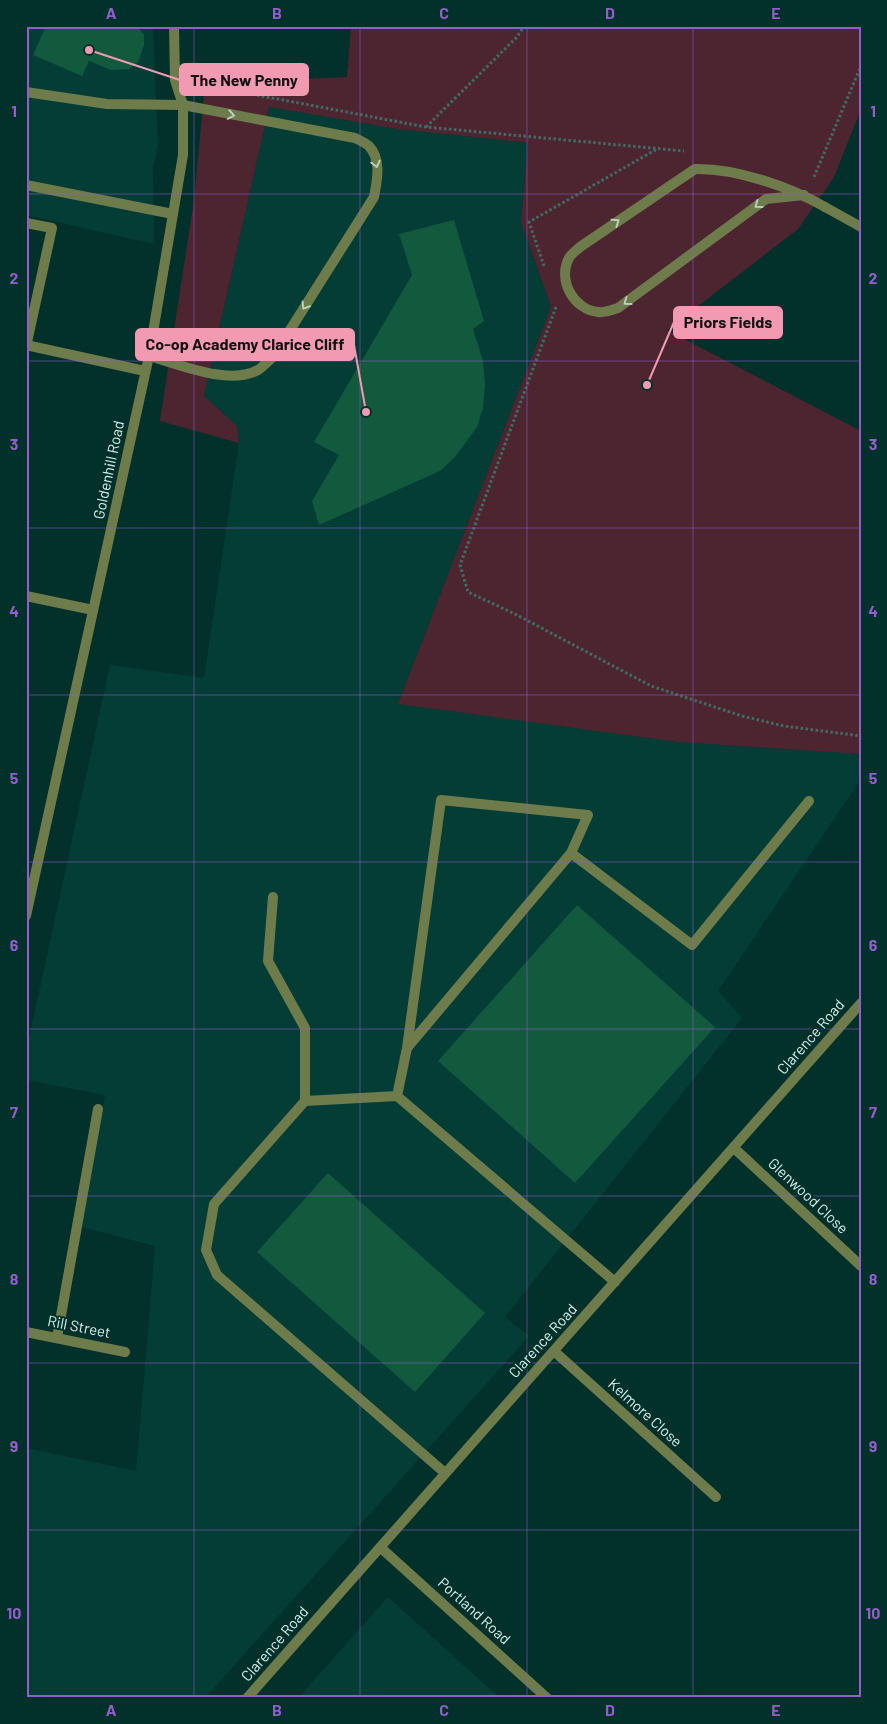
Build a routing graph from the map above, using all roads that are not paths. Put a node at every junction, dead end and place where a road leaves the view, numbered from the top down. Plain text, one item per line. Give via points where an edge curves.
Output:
1 (174, 26) edge
2 (26, 92) edge
3 (183, 106) junction
4 (26, 185) edge
5 (804, 195) junction
6 (173, 214) junction
7 (26, 223) edge
8 (861, 227) edge
9 (26, 346) edge
10 (149, 356) junction
11 (145, 371) junction
12 (26, 596) edge
13 (94, 610) junction
14 (810, 801) dead end
15 (571, 853) junction
16 (273, 897) dead end
17 (26, 916) edge
18 (861, 1003) edge
19 (407, 1048) junction
20 (397, 1096) junction
21 (305, 1102) junction
22 (98, 1109) dead end
23 (734, 1148) junction
24 (861, 1266) edge
25 (615, 1282) junction
26 (26, 1332) edge
27 (57, 1338) junction
28 (125, 1352) dead end
29 (555, 1352) junction
30 (445, 1473) junction
31 (716, 1497) dead end
32 (380, 1547) junction
33 (247, 1698) edge
34 (547, 1698) edge

1 - 3 street, Goldenhill Road via 175,80
2 - 3 street via 107,104
3 - 6 street, Goldenhill Road via 183,155
3 -> 10 street via 355,138 369,146 378,176 374,197 273,357 258,370 243,375 209,374
4 - 6 street
5 -> 5 street via 766,199 618,308 598,312 581,306 568,292 565,276 569,259 580,247 695,169 712,168
5 - 8 street
6 - 10 street, Goldenhill Road
7 - 9 street via 52,228
9 - 11 street
10 - 11 street, Goldenhill Road
11 - 13 street, Goldenhill Road
12 - 13 street
13 - 17 street, Goldenhill Road
14 - 15 street via 692,945
15 - 19 street
15 - 19 street via 588,815 441,800
16 - 21 street via 268,960 305,1028
18 - 23 street, Clarence Road
19 - 20 street
20 - 21 street
20 - 25 street
21 - 30 street via 214,1204 206,1250 217,1275
22 - 27 street
23 - 24 street, Glenwood Close
23 - 25 street, Clarence Road
25 - 29 street, Clarence Road
26 - 27 street, Rill Street
27 - 28 street, Rill Street
29 - 30 street, Clarence Road
29 - 31 street, Kelmore Close
30 - 32 street, Clarence Road
32 - 33 street, Clarence Road
32 - 34 street, Portland Road

